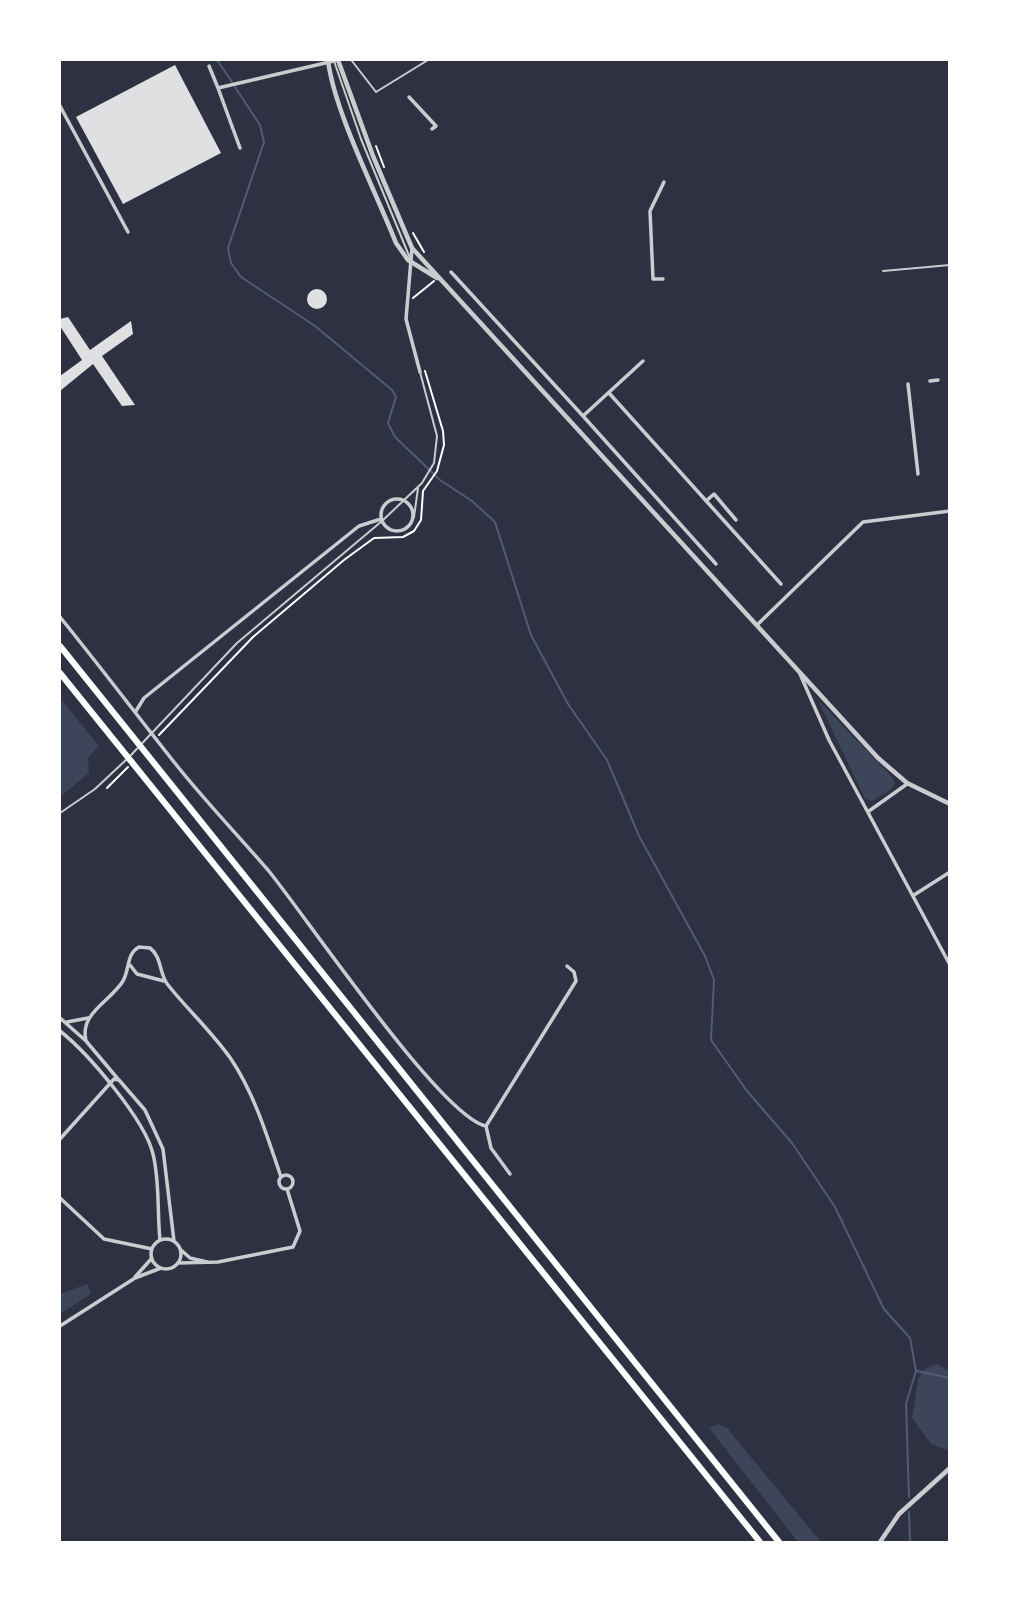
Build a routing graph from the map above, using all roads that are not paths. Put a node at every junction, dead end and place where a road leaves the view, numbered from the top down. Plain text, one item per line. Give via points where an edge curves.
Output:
1 (207, 60) edge
2 (333, 60) edge
3 (428, 60) edge
4 (352, 61) dead end
5 (209, 66) joint
6 (218, 88) junction
7 (409, 97) dead end
8 (60, 106) edge
9 (432, 129) dead end
10 (240, 148) dead end
11 (664, 182) dead end
12 (128, 232) dead end
13 (403, 241) junction
14 (412, 248) junction
15 (411, 262) junction
16 (950, 265) edge
17 (883, 271) dead end
18 (451, 272) dead end
19 (438, 278) junction
20 (663, 279) dead end
21 (643, 361) dead end
22 (422, 371) joint
23 (938, 380) dead end
24 (930, 381) dead end
25 (908, 384) dead end
26 (609, 393) junction
27 (583, 416) junction
28 (918, 474) dead end
29 (418, 487) junction
30 (405, 500) junction
31 (706, 500) junction
32 (950, 511) edge
33 (414, 517) junction
34 (382, 520) junction
35 (736, 520) dead end
36 (716, 564) dead end
37 (781, 584) dead end
38 (60, 617) edge
39 (757, 625) junction
40 (60, 646) edge
41 (798, 669) junction
42 (60, 673) edge
43 (136, 711) junction
44 (907, 783) junction
45 (950, 804) edge
46 (869, 811) junction
47 (60, 813) edge
48 (950, 872) edge
49 (914, 895) junction
50 (159, 964) junction
51 (130, 965) junction
52 (950, 965) edge
53 (567, 966) dead end
54 (138, 974) junction
55 (148, 975) junction
56 (122, 981) junction
57 (166, 983) junction
58 (60, 1018) edge
59 (88, 1018) junction
60 (65, 1022) junction
61 (60, 1031) edge
62 (86, 1041) junction
63 (119, 1080) junction
64 (109, 1084) junction
65 (486, 1126) junction
66 (60, 1139) edge
67 (510, 1174) dead end
68 (283, 1176) junction
69 (287, 1189) junction
70 (60, 1198) edge
71 (160, 1240) junction
72 (174, 1241) junction
73 (152, 1249) junction
74 (180, 1249) junction
75 (152, 1258) junction
76 (207, 1262) junction
77 (178, 1263) junction
78 (161, 1268) junction
79 (135, 1278) junction
80 (60, 1326) edge
81 (950, 1468) edge
82 (760, 1542) edge
83 (779, 1542) edge
84 (880, 1542) edge

1 - 5 lane
2 - 6 street
2 - 13 lane
2 - 14 street
2 - 15 street via 344,114 391,232
3 - 4 lane via 376,92
5 - 6 street
6 - 10 street
7 - 9 street via 436,126
8 - 12 street
11 - 20 street via 650,211 653,279
13 - 14 lane
13 - 15 lane
14 - 15 street
14 - 19 street
15 - 19 street
15 - 22 street via 406,319
16 - 17 lane
18 - 27 street
19 - 39 street
21 - 26 street
22 - 29 lane via 437,436 436,457
23 - 24 street
25 - 28 street
26 - 27 street
26 - 31 street
27 - 36 street
29 - 30 lane
29 - 33 lane
30 - 33 street
30 - 34 lane
30 - 34 street via 387,502
31 - 35 street via 714,494
31 - 37 street
32 - 39 street via 863,522
33 - 34 street via 409,527 400,531 388,529
34 - 43 street via 364,523 144,698
34 - 47 lane via 225,654 103,782
38 - 43 street
39 - 41 street
40 - 83 highway
41 - 44 street via 878,758
41 - 46 street via 828,740
42 - 82 highway
43 - 65 street via 268,871 392,1034 466,1117
44 - 45 street
44 - 46 street
46 - 49 street
48 - 49 street
49 - 52 street
50 - 51 street via 155,952 145,946 134,950
50 - 55 street
50 - 57 street
51 - 54 street
51 - 56 street
53 - 65 street via 575,972 576,981
54 - 55 street
54 - 56 street
55 - 57 street
56 - 59 street
57 - 68 street via 231,1059 253,1099
58 - 60 street
59 - 60 street
59 - 62 street
60 - 62 street
61 - 64 street
62 - 63 street
63 - 64 street
63 - 72 street via 145,1110 163,1149
64 - 66 street
64 - 71 street via 139,1122 153,1152
65 - 67 street via 491,1148
68 - 69 street via 279,1184
68 - 69 street via 293,1181
69 - 76 street via 300,1231 293,1247
70 - 73 street via 104,1239
71 - 72 street
71 - 73 street
72 - 74 street
73 - 75 street
74 - 76 street via 190,1258
74 - 77 street
75 - 78 street
75 - 79 street
76 - 77 street
77 - 78 street
78 - 79 street
79 - 80 street
81 - 84 street via 899,1514

